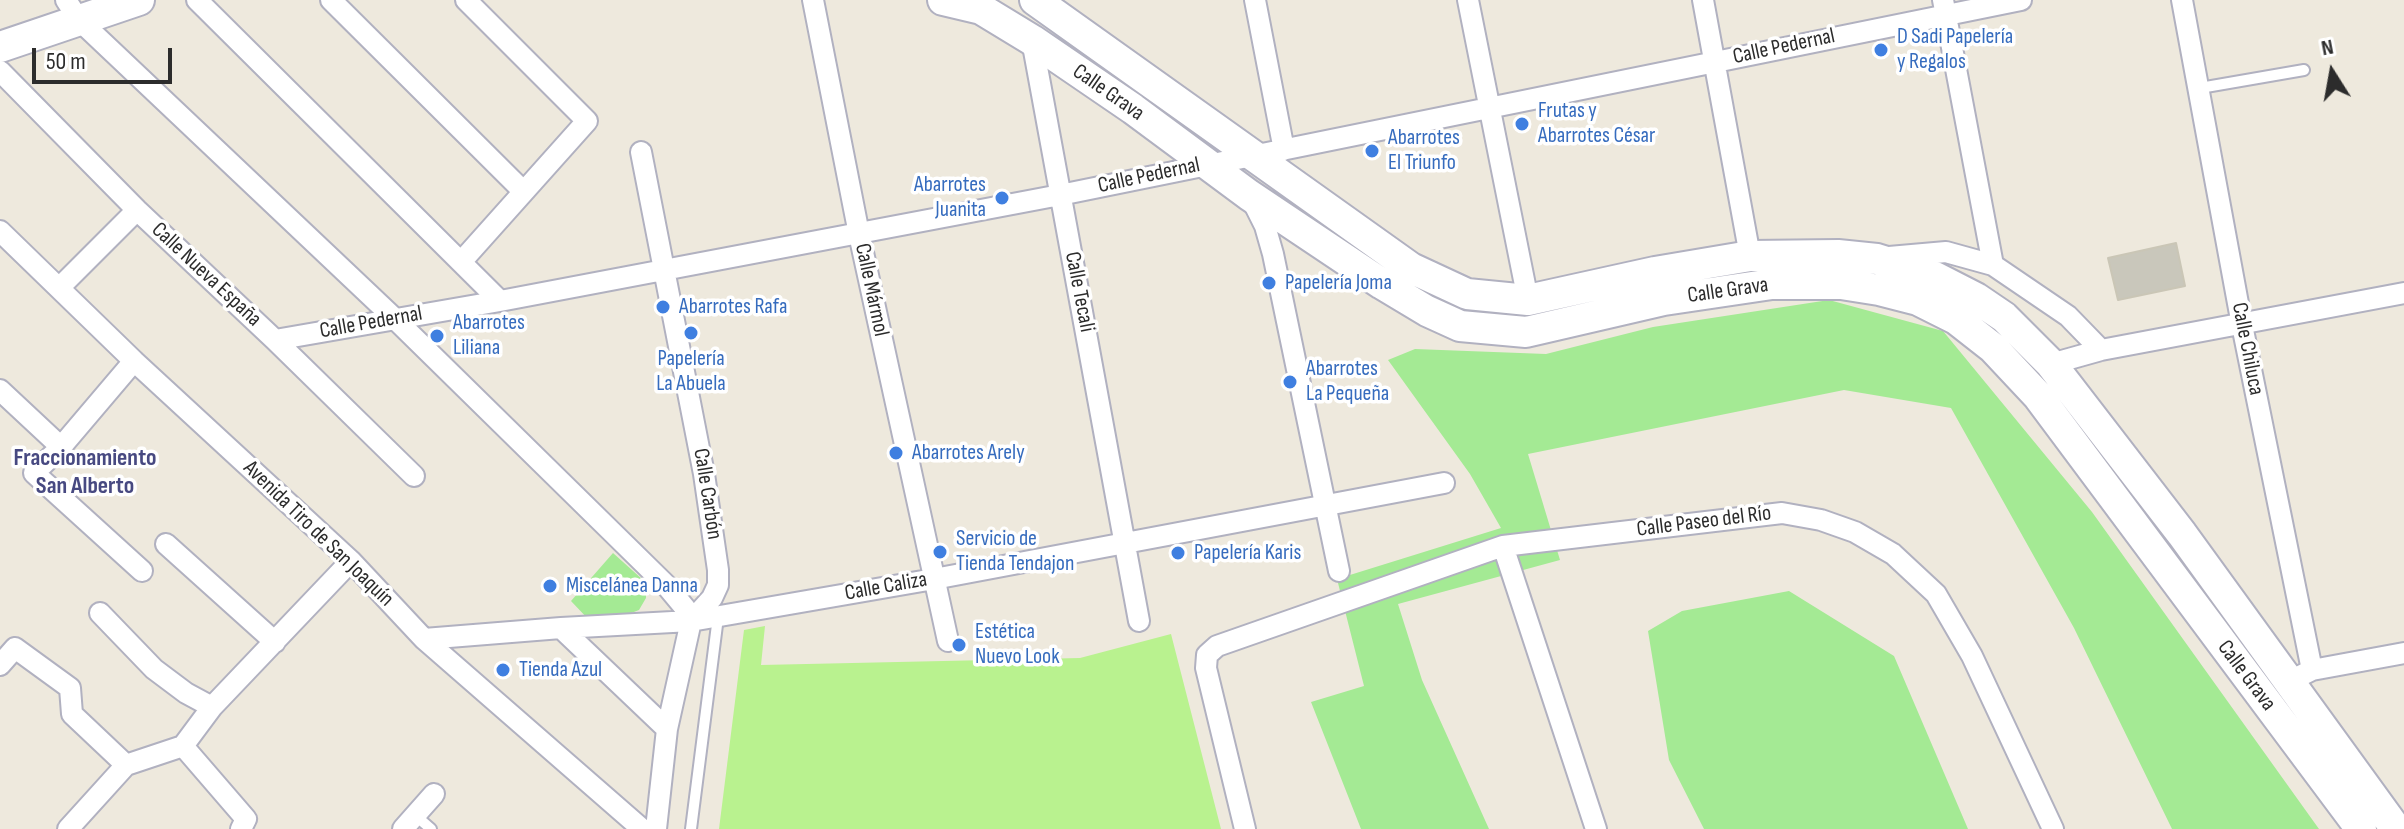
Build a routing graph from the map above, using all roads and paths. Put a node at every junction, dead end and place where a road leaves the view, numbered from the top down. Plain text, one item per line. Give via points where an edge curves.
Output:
1 (139, 0) edge
2 (197, 0) edge
3 (331, 0) edge
4 (466, 0) edge
5 (813, 0) edge
6 (943, 0) edge
7 (1035, 0) edge
8 (1255, 0) edge
9 (1468, 0) edge
10 (1703, 0) edge
11 (2021, 0) edge
12 (2182, 0) edge
13 (1944, 7) edge
14 (72, 10) edge
15 (1032, 40) junction
16 (0, 47) edge
17 (1714, 62) junction
18 (2304, 70) dead end
19 (0, 71) edge
20 (2200, 88) junction
21 (1488, 108) junction
22 (1284, 150) junction
23 (641, 152) dead end
24 (1254, 154) junction
25 (1209, 164) junction
26 (522, 190) junction
27 (1060, 195) junction
28 (1249, 195) junction
29 (137, 210) junction
30 (0, 231) edge
31 (859, 234) junction
32 (1750, 256) junction
33 (1877, 259) junction
34 (461, 262) junction
35 (1993, 265) junction
36 (665, 270) junction
37 (60, 287) junction
38 (2404, 293) edge
39 (1528, 300) junction
40 (500, 301) junction
41 (394, 318) junction
42 (2242, 325) junction
43 (275, 340) junction
44 (2101, 350) junction
45 (134, 361) junction
46 (2051, 364) junction
47 (0, 390) edge
48 (61, 447) junction
49 (414, 476) dead end
50 (1444, 483) dead end
51 (1325, 504) junction
52 (1127, 543) junction
53 (166, 544) dead end
54 (1503, 546) junction
55 (351, 561) junction
56 (142, 571) dead end
57 (1339, 571) dead end
58 (934, 579) junction
59 (100, 613) dead end
60 (718, 617) junction
61 (691, 621) junction
62 (1139, 621) dead end
63 (561, 628) junction
64 (424, 639) junction
65 (948, 641) dead end
66 (275, 642) junction
67 (2404, 653) edge
68 (0, 665) edge
69 (2300, 676) junction
70 (212, 707) junction
71 (667, 729) junction
72 (183, 746) junction
73 (126, 765) junction
74 (434, 794) dead end
75 (416, 824) edge
76 (70, 828) edge
77 (241, 829) edge
78 (642, 829) edge
79 (656, 829) edge
80 (691, 829) edge
81 (1245, 829) edge
82 (1596, 829) edge
83 (2053, 829) edge
84 (2361, 829) edge
85 (2396, 829) edge

1 - 14 main road
2 - 34 street
3 - 26 street
4 - 26 street via 587,121
5 - 31 street, Calle Mármol
6 - 15 main road, Calle Grava via 981,9
7 - 24 main road, Calle Grava
8 - 22 street
9 - 21 street
10 - 17 street
11 - 13 street, Calle Pedernal
12 - 20 street, Calle Chiluca
13 - 17 street, Calle Pedernal
13 - 35 street
14 - 16 main road
14 - 41 street
15 - 25 main road, Calle Grava
15 - 27 street, Calle Tecali
17 - 21 street, Calle Pedernal
17 - 32 street
18 - 20 lane
19 - 29 street, Calle Nueva España
20 - 42 street, Calle Chiluca
21 - 22 street, Calle Pedernal
21 - 39 street
22 - 24 street, Calle Pedernal
23 - 36 street, Calle Carbón
24 - 25 street, Calle Pedernal
24 - 39 main road, Calle Grava via 1411,268 1467,294
25 - 27 street, Calle Pedernal
25 - 28 main road, Calle Grava
26 - 34 street
27 - 31 street, Calle Pedernal
27 - 52 street, Calle Tecali
28 - 51 street via 1273,254
28 - 84 main road, Calle Grava via 1382,284 1460,326 1526,332 1664,300 1772,284 1879,290 1918,300 1956,319 1993,348 2038,396
29 - 37 street
29 - 43 street, Calle Nueva España
30 - 37 street, Avenida Tiro de San Joaquín
31 - 36 street, Calle Pedernal
31 - 58 street, Calle Mármol
32 - 33 main road, Calle Grava
32 - 39 main road, Calle Grava
33 - 35 street via 1946,252
33 - 46 main road, Calle Grava via 1935,277 1976,298 2004,317
34 - 40 street
35 - 44 street via 2068,316
36 - 40 street, Calle Pedernal
36 - 61 street, Calle Carbón via 718,570 712,598
37 - 45 street, Avenida Tiro de San Joaquín
38 - 42 street
40 - 41 street, Calle Pedernal
41 - 43 street, Calle Pedernal
41 - 61 street via 671,590
42 - 44 street
42 - 69 street, Calle Chiluca
43 - 49 street, Calle Nueva España
44 - 46 street
45 - 48 street
45 - 55 street, Avenida Tiro de San Joaquín
46 - 69 main road, Calle Grava
47 - 48 street
48 - 56 street via 34,473
50 - 51 street, Calle Caliza
51 - 52 street, Calle Caliza
51 - 57 street
52 - 58 street, Calle Caliza
52 - 62 street, Calle Tecali
53 - 66 street
54 - 81 street, Calle Paseo del Río via 1217,646 1207,655
54 - 82 street
54 - 83 street, Calle Paseo del Río via 1782,513 1855,532 1893,554 1936,594 1972,656
55 - 64 street, Avenida Tiro de San Joaquín
55 - 66 street
58 - 60 street, Calle Caliza
58 - 65 street, Calle Mármol
59 - 70 street via 154,669
60 - 61 street, Calle Caliza
60 - 80 lane
61 - 63 street, Calle Caliza
61 - 71 street, Calle Carbón
63 - 64 street, Calle Caliza
63 - 71 street
64 - 78 street, Avenida Tiro de San Joaquín
66 - 70 street
67 - 69 street
68 - 73 street via 15,648 70,688 72,714
69 - 85 main road, Calle Grava
70 - 72 street
71 - 79 street, Calle Carbón
72 - 73 street
72 - 77 street via 246,819
73 - 76 street
74 - 75 street

